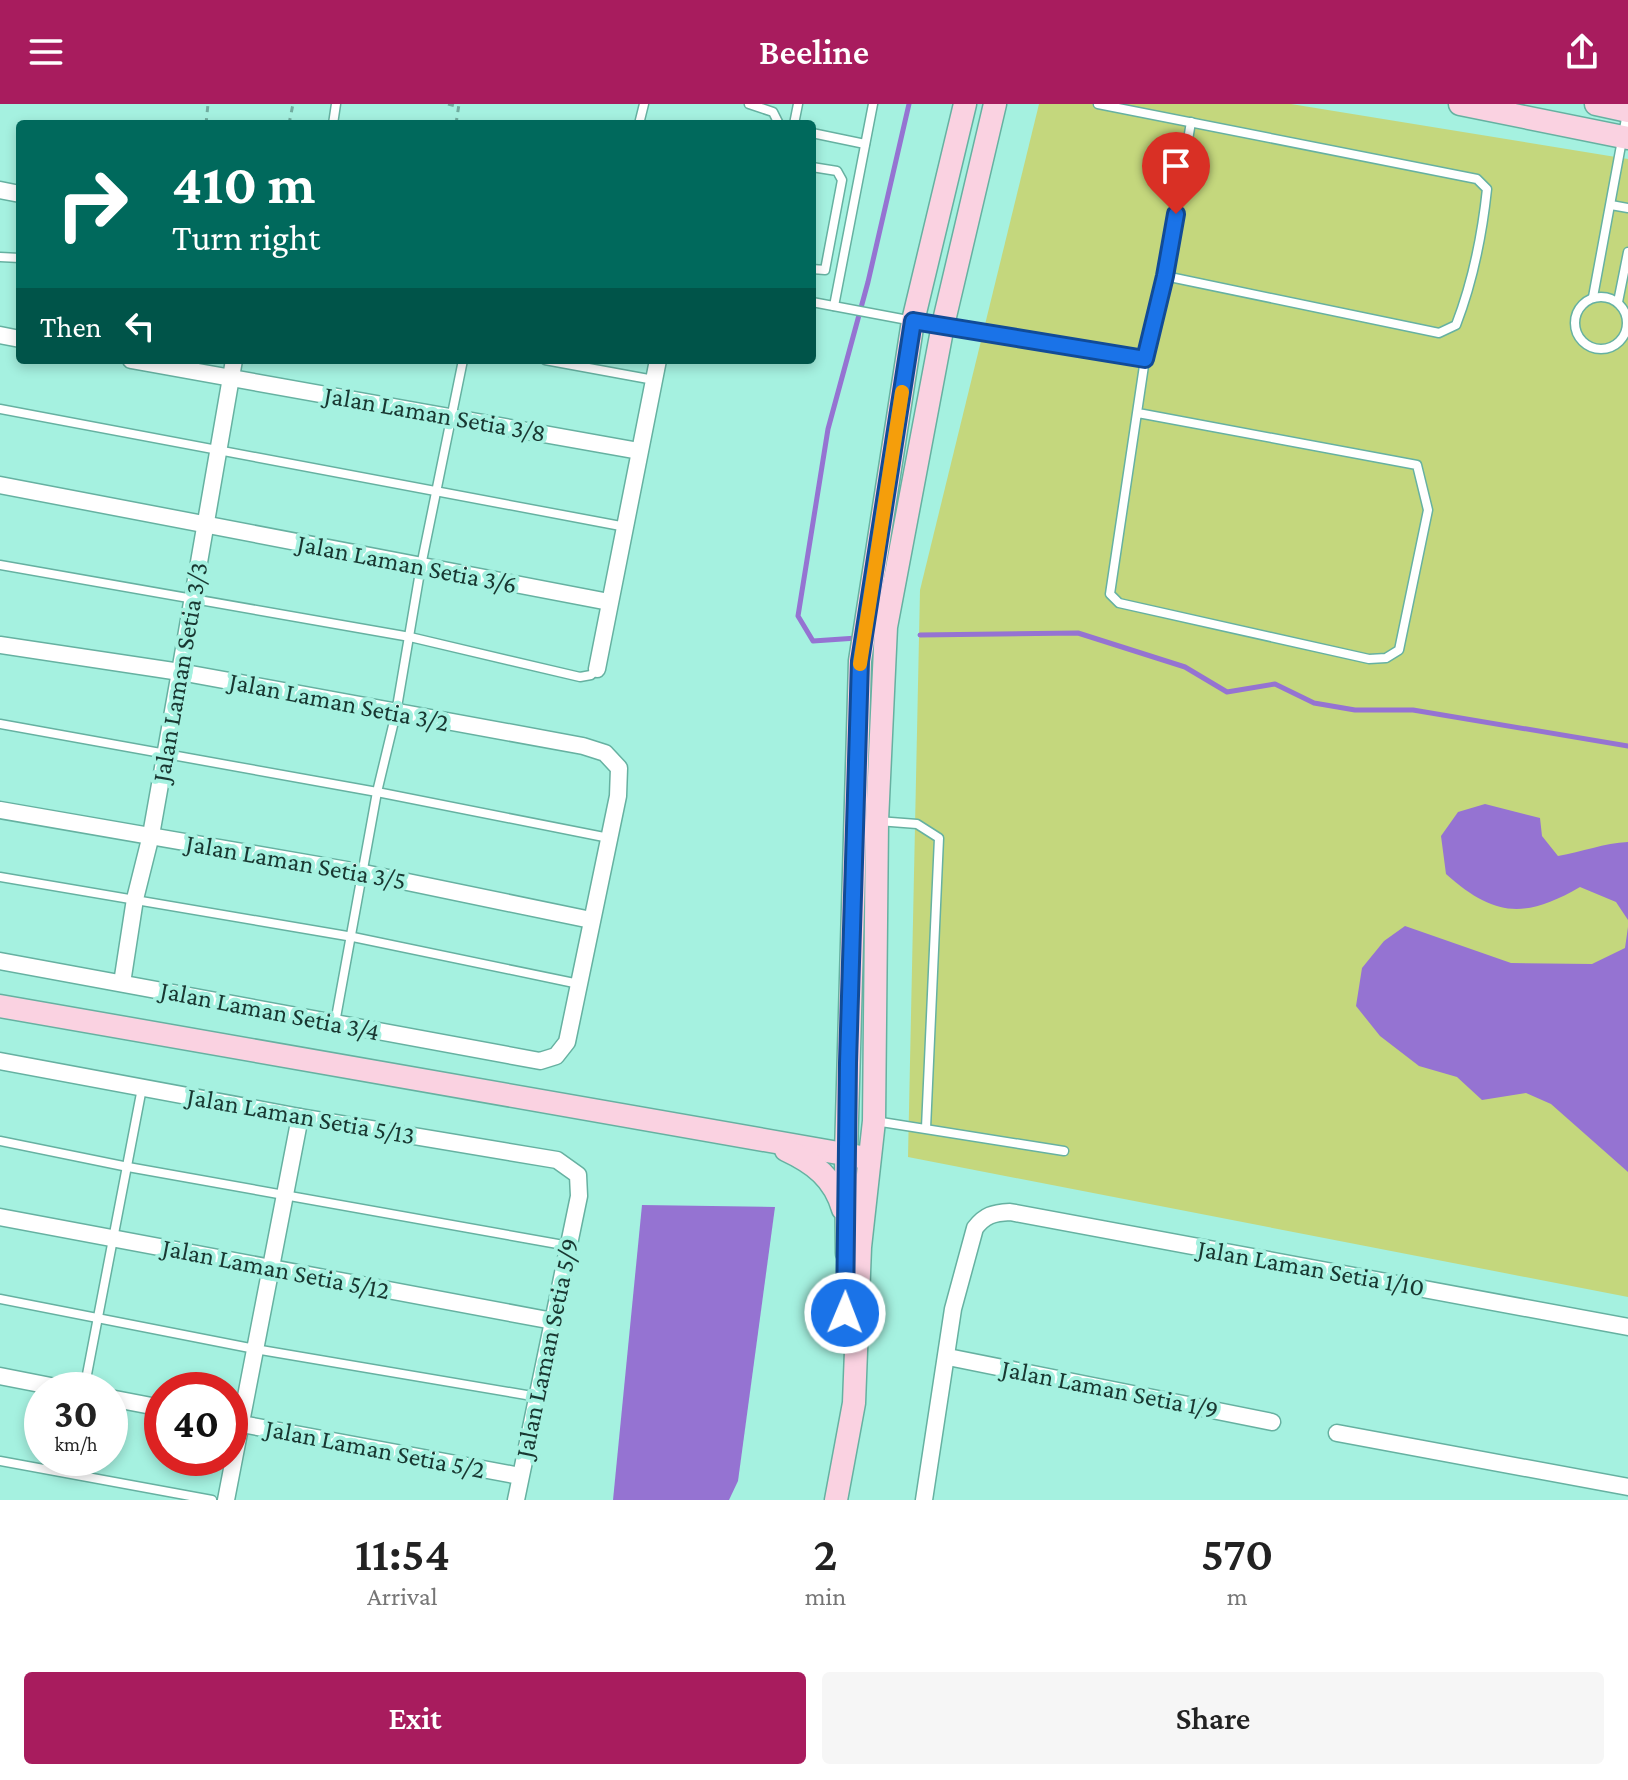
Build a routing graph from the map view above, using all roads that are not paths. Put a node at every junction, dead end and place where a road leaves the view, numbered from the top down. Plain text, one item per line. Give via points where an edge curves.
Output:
1 (749, 104) edge
2 (873, 104) edge
3 (995, 104) edge
4 (1098, 104) edge
5 (1460, 104) edge
6 (1596, 104) edge
7 (964, 106) edge
8 (774, 108) edge
9 (1628, 111) edge
10 (1191, 122) junction
11 (816, 134) edge
12 (1626, 138) edge
13 (865, 144) junction
14 (816, 168) edge
15 (1611, 205) junction
16 (1628, 208) edge
17 (851, 217) junction
18 (833, 231) junction
19 (1628, 252) edge
20 (816, 269) edge
21 (1165, 276) junction
22 (1593, 297) junction
23 (1618, 302) junction
24 (816, 303) edge
25 (834, 306) junction
26 (913, 321) junction
27 (943, 325) junction
28 (1145, 359) junction
29 (152, 364) edge
30 (233, 364) edge
31 (462, 364) edge
32 (567, 364) edge
33 (657, 364) edge
34 (229, 379) junction
35 (655, 380) junction
36 (0, 409) edge
37 (1138, 413) junction
38 (452, 417) junction
39 (218, 449) junction
40 (639, 451) junction
41 (0, 485) edge
42 (436, 490) junction
43 (206, 526) junction
44 (626, 527) junction
45 (0, 565) edge
46 (421, 566) junction
47 (192, 597) junction
48 (609, 602) junction
49 (410, 637) junction
50 (0, 645) edge
51 (597, 669) joint
52 (180, 672) junction
53 (396, 713) junction
54 (0, 724) edge
55 (165, 753) junction
56 (377, 792) junction
57 (0, 810) edge
58 (877, 821) junction
59 (151, 835) junction
60 (609, 838) junction
61 (364, 873) junction
62 (0, 877) edge
63 (135, 899) junction
64 (591, 920) junction
65 (353, 937) junction
66 (0, 961) edge
67 (122, 983) junction
68 (579, 984) junction
69 (0, 1006) edge
70 (335, 1023) junction
71 (0, 1061) edge
72 (142, 1088) junction
73 (300, 1117) junction
74 (874, 1121) junction
75 (926, 1128) junction
76 (0, 1141) edge
77 (767, 1141) junction
78 (1064, 1151) dead end
79 (846, 1154) junction
80 (870, 1159) junction
81 (128, 1167) junction
82 (285, 1195) junction
83 (579, 1196) joint
84 (0, 1217) edge
85 (848, 1225) junction
86 (115, 1238) junction
87 (569, 1246) junction
88 (272, 1268) junction
89 (0, 1299) edge
90 (98, 1318) junction
91 (553, 1321) junction
92 (1628, 1327) edge
93 (255, 1349) junction
94 (948, 1357) junction
95 (88, 1372) edge
96 (0, 1376) edge
97 (248, 1376) edge
98 (24, 1381) edge
99 (538, 1397) junction
100 (1272, 1422) dead end
101 (248, 1425) edge
102 (1337, 1433) dead end
103 (0, 1461) edge
104 (229, 1476) edge
105 (520, 1476) junction
106 (1628, 1487) edge
107 (212, 1500) edge
108 (226, 1500) edge
109 (516, 1500) edge
110 (824, 1500) edge
111 (836, 1500) edge
112 (924, 1500) edge

1 - 8 lane
2 - 13 lane
3 - 27 street
4 - 10 lane
5 - 12 street
6 - 9 street
7 - 26 street
9 - 12 lane
10 - 21 lane
10 - 21 lane via 1477,179 1487,189 1480,244 1456,325 1439,333
11 - 13 lane
12 - 15 lane
13 - 17 lane
14 - 18 lane via 837,171 842,180
15 - 16 lane
15 - 22 lane
17 - 18 lane
17 - 25 lane
18 - 20 lane via 825,270
19 - 23 lane
21 - 28 lane
22 - 23 lane
22 - 23 lane via 1579,307 1574,324 1581,340 1596,348 1613,346 1625,334 1627,317
24 - 25 lane
25 - 26 lane
26 - 27 lane
26 - 79 street via 860,661
27 - 28 lane
27 - 58 street via 886,627
28 - 37 lane
29 - 34 street, Jalan Laman Setia 3/8
30 - 34 street, Jalan Laman Setia 3/3
31 - 38 lane
32 - 35 lane
33 - 35 street
34 - 38 street, Jalan Laman Setia 3/8
34 - 39 street, Jalan Laman Setia 3/3
35 - 40 street
36 - 39 lane
37 - 37 lane via 1417,465 1428,510 1399,650 1369,659 1113,600
38 - 40 street, Jalan Laman Setia 3/8
38 - 42 lane
39 - 42 lane
39 - 43 street, Jalan Laman Setia 3/3
40 - 44 street
41 - 43 street, Jalan Laman Setia 3/6
42 - 44 lane
42 - 46 lane
43 - 46 street, Jalan Laman Setia 3/6
43 - 47 street, Jalan Laman Setia 3/3
44 - 48 street
45 - 47 lane
46 - 48 street, Jalan Laman Setia 3/6
46 - 49 lane
47 - 49 lane
47 - 52 street, Jalan Laman Setia 3/3
48 - 51 street
49 - 51 lane via 580,677
49 - 53 lane
50 - 52 street, Jalan Laman Setia 3/2
52 - 53 street, Jalan Laman Setia 3/2
52 - 55 street, Jalan Laman Setia 3/3
53 - 56 lane
53 - 60 street, Jalan Laman Setia 3/2 via 605,753 619,768
54 - 55 lane
55 - 56 lane
55 - 59 street, Jalan Laman Setia 3/3
56 - 60 lane
56 - 61 lane
57 - 59 street, Jalan Laman Setia 3/5
58 - 74 street
58 - 75 lane via 917,824 939,838
59 - 61 street, Jalan Laman Setia 3/5
59 - 63 street, Jalan Laman Setia 3/3
60 - 64 street
61 - 64 street, Jalan Laman Setia 3/5
61 - 65 lane
62 - 63 lane
63 - 65 lane
63 - 67 street, Jalan Laman Setia 3/3
64 - 68 street
65 - 68 lane
65 - 70 lane
66 - 67 street, Jalan Laman Setia 3/4
67 - 70 street, Jalan Laman Setia 3/4
68 - 70 street, Jalan Laman Setia 3/4 via 567,1042 556,1056 540,1061
69 - 77 street
71 - 72 street, Jalan Laman Setia 5/13
72 - 73 street, Jalan Laman Setia 5/13
72 - 81 lane
73 - 82 street
73 - 83 street, Jalan Laman Setia 5/13 via 557,1160 578,1175
74 - 75 lane
74 - 80 street
75 - 78 lane
76 - 81 lane
77 - 79 street
77 - 85 street via 825,1173
79 - 80 street
79 - 85 street
80 - 111 street via 860,1247 854,1403
81 - 82 lane
81 - 86 lane
82 - 87 lane
82 - 88 street
83 - 87 street, Jalan Laman Setia 5/9
84 - 86 street, Jalan Laman Setia 5/12
85 - 110 street via 843,1402
86 - 88 street, Jalan Laman Setia 5/12
86 - 90 lane
87 - 91 street, Jalan Laman Setia 5/9
88 - 91 street, Jalan Laman Setia 5/12
88 - 93 street
89 - 90 lane
90 - 93 lane
90 - 95 lane
91 - 99 street, Jalan Laman Setia 5/9
92 - 94 street, Jalan Laman Setia 1/10 via 1010,1212 983,1218 975,1228 953,1309
93 - 97 street
93 - 99 lane
94 - 100 street, Jalan Laman Setia 1/9
94 - 112 street
96 - 98 street
99 - 105 street, Jalan Laman Setia 5/9
101 - 105 street, Jalan Laman Setia 5/2
102 - 106 street
103 - 107 lane
104 - 108 street
105 - 109 street, Jalan Laman Setia 5/9

